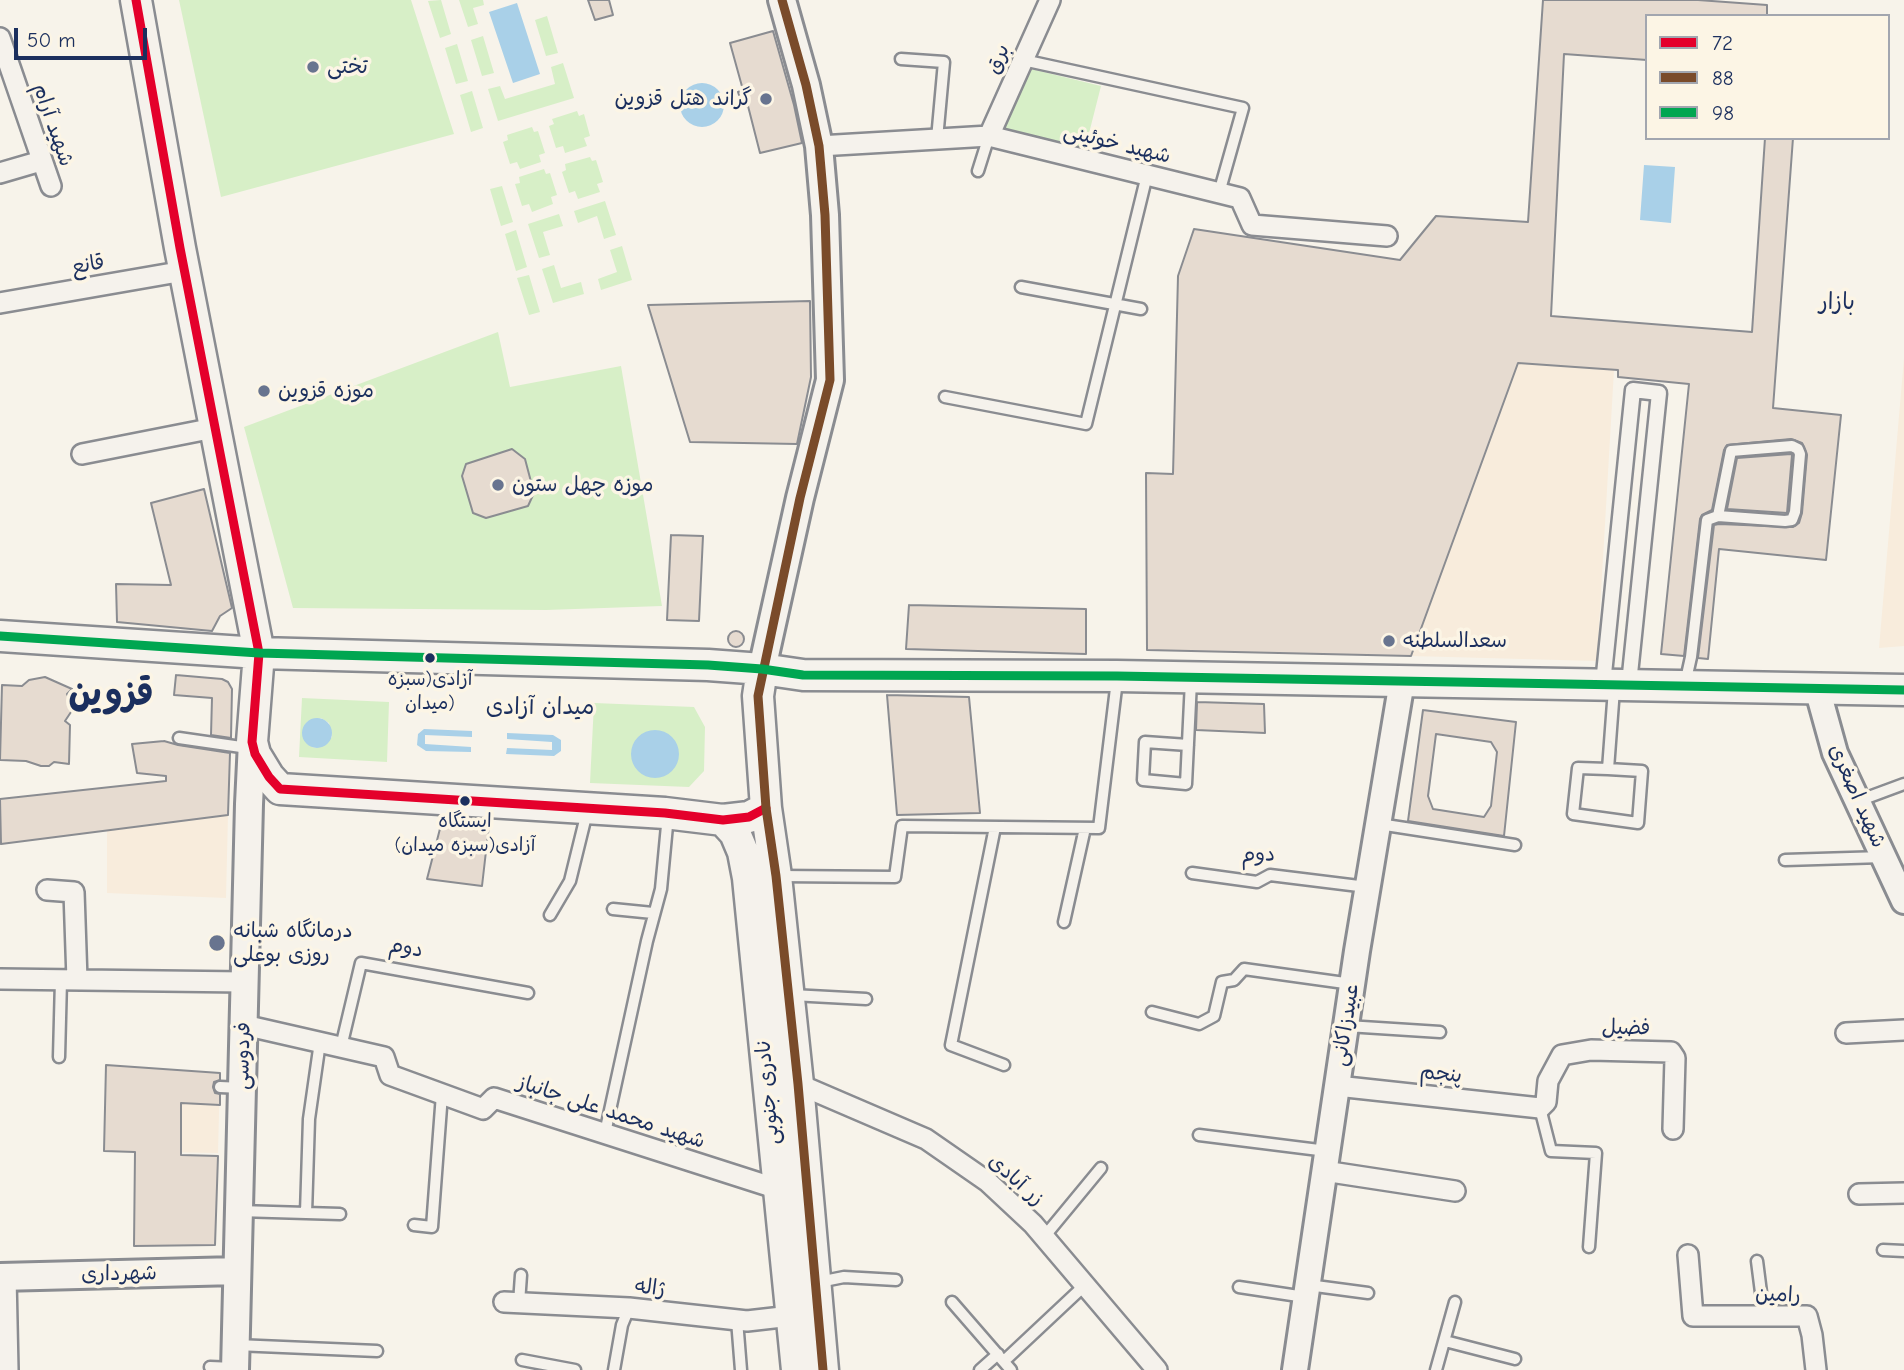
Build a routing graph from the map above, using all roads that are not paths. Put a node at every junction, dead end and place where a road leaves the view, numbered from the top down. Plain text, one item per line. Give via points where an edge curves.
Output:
1 (136, 0) edge
2 (782, 0) edge
3 (1050, 0) edge
4 (0, 38) edge
5 (901, 59) dead end
6 (1023, 60) junction
7 (989, 136) junction
8 (937, 139) junction
9 (819, 146) junction
10 (40, 161) junction
11 (978, 171) dead end
12 (0, 173) edge
13 (1147, 175) junction
14 (51, 186) dead end
15 (1219, 193) junction
16 (1387, 236) dead end
17 (184, 271) junction
18 (1021, 288) dead end
19 (0, 303) edge
20 (1116, 304) junction
21 (1141, 309) dead end
22 (945, 397) dead end
23 (214, 428) junction
24 (82, 454) dead end
25 (1718, 516) junction
26 (0, 636) edge
27 (259, 653) junction
28 (762, 669) junction
29 (1117, 676) junction
30 (1191, 677) junction
31 (1616, 678) junction
32 (1904, 680) edge
33 (1402, 681) junction
34 (1686, 681) junction
35 (1817, 688) junction
36 (1904, 690) edge
37 (179, 738) dead end
38 (252, 745) junction
39 (1188, 745) junction
40 (1608, 769) junction
41 (1904, 784) edge
42 (1857, 802) junction
43 (587, 808) junction
44 (668, 813) junction
45 (767, 819) junction
46 (1378, 824) junction
47 (995, 827) junction
48 (1084, 828) junction
49 (730, 829) junction
50 (1515, 845) dead end
51 (1883, 857) junction
52 (1785, 860) dead end
53 (1192, 873) dead end
54 (776, 876) junction
55 (1368, 887) junction
56 (47, 890) dead end
57 (1904, 901) edge
58 (613, 909) dead end
59 (653, 914) junction
60 (550, 915) dead end
61 (1063, 922) dead end
62 (0, 979) edge
63 (69, 980) junction
64 (244, 982) junction
65 (1352, 984) junction
66 (528, 993) dead end
67 (788, 994) junction
68 (866, 999) dead end
69 (1152, 1012) dead end
70 (244, 1025) junction
71 (1346, 1026) junction
72 (1904, 1030) edge
73 (1440, 1032) dead end
74 (1846, 1033) dead end
75 (320, 1042) junction
76 (341, 1047) junction
77 (59, 1057) dead end
78 (1004, 1065) dead end
79 (798, 1084) junction
80 (1337, 1086) junction
81 (442, 1094) junction
82 (1540, 1108) junction
83 (1673, 1129) dead end
84 (605, 1133) junction
85 (1199, 1135) dead end
86 (1326, 1161) junction
87 (1101, 1168) dead end
88 (778, 1189) junction
89 (1455, 1191) dead end
90 (1904, 1193) edge
91 (1860, 1194) dead end
92 (239, 1212) junction
93 (306, 1213) junction
94 (340, 1214) dead end
95 (414, 1225) dead end
96 (1044, 1237) junction
97 (1589, 1247) dead end
98 (1883, 1250) dead end
99 (1904, 1251) edge
100 (1689, 1255) dead end
101 (1757, 1261) dead end
102 (237, 1271) junction
103 (521, 1275) dead end
104 (3, 1277) edge
105 (895, 1280) dead end
106 (815, 1283) junction
107 (1084, 1285) junction
108 (1239, 1287) dead end
109 (1307, 1291) junction
110 (1367, 1293) dead end
111 (512, 1302) joint
112 (952, 1302) dead end
113 (1455, 1302) dead end
114 (629, 1308) junction
115 (791, 1316) junction
116 (1764, 1316) junction
117 (737, 1321) junction
118 (1445, 1341) junction
119 (377, 1350) dead end
120 (1001, 1358) junction
121 (1515, 1359) dead end
122 (522, 1360) dead end
123 (229, 1363) edge
124 (8, 1370) edge
125 (575, 1370) edge
126 (614, 1370) edge
127 (741, 1370) edge
128 (797, 1370) edge
129 (823, 1370) edge
130 (980, 1370) edge
131 (1011, 1370) edge
132 (1157, 1370) edge
133 (1296, 1370) edge
134 (1436, 1370) edge
135 (1816, 1370) edge

1 - 17 main road
2 - 9 main road
3 - 6 street, برق
4 - 10 street, شهید آرام
5 - 8 lane via 944,62
6 - 7 street, برق
6 - 15 lane via 1243,108
7 - 8 street, شهید خوئینی
7 - 11 lane
7 - 13 street, شهید خوئینی
8 - 9 street, شهید خوئینی
9 - 28 main road via 830,380
10 - 12 street
10 - 14 street, شهید آرام
13 - 15 street, شهید خوئینی
13 - 20 lane
15 - 16 street, شهید خوئینی via 1240,198 1252,225
17 - 19 street, قانع
17 - 23 main road
18 - 20 lane
20 - 21 lane
20 - 22 lane via 1086,424
23 - 24 street
23 - 27 main road
25 - 25 lane via 1731,451 1798,449 1792,520
25 - 34 lane via 1707,520
26 - 27 main road
27 - 28 main road
27 - 38 main road
28 - 29 main road via 803,675
28 - 31 main road via 804,659
28 - 45 main road via 758,695
29 - 30 main road
29 - 48 lane via 1099,828
30 - 33 main road
30 - 39 lane
31 - 31 street via 1659,393 1633,390
31 - 33 main road
31 - 34 main road
31 - 40 lane
32 - 34 main road
33 - 46 street, عبیدزاکانی
34 - 35 main road
35 - 36 main road
35 - 42 street, شهید اصغری via 1835,754
37 - 38 lane
38 - 43 main road via 280,789
38 - 64 main road, فردوسی
39 - 39 lane via 1186,783 1143,780 1145,743
40 - 40 lane via 1642,771 1638,823 1573,814 1578,768
41 - 42 lane
42 - 51 street, شهید اصغری
43 - 44 main road
43 - 60 lane via 570,880
44 - 49 main road
44 - 59 lane via 661,889
45 - 49 main road via 749,817
45 - 54 main road, نادری جنوبی
46 - 50 lane
46 - 55 street, عبیدزاکانی
47 - 48 lane
47 - 54 lane via 902,826 895,877
47 - 78 lane via 951,1045
48 - 61 lane
49 - 88 main road, نادری جنوبی via 743,852 748,877
51 - 52 lane
51 - 57 street, شهید اصغری
53 - 55 lane, دوم via 1257,883 1270,875
54 - 67 main road, نادری جنوبی
55 - 65 street, عبیدزاکانی
56 - 63 street via 74,892
58 - 59 lane
59 - 84 lane
62 - 63 street
63 - 64 street
63 - 77 lane
64 - 70 main road, فردوسی
65 - 69 lane via 1244,969 1234,980 1222,982 1214,1016 1199,1024
65 - 71 street, عبیدزاکانی
66 - 76 lane, دوم via 361,963
67 - 68 lane
67 - 79 main road, نادری جنوبی
70 - 75 street, شهید محمد علی جانباز
70 - 92 main road, فردوسی via 231,1087
71 - 73 lane
71 - 80 street, عبیدزاکانی
72 - 74 street
75 - 76 street, شهید محمد علی جانباز
75 - 93 lane via 309,1119
76 - 81 street, شهید محمد علی جانباز via 383,1057 390,1075
79 - 96 street, زر آبادی via 926,1139 988,1182
79 - 106 main road, نادری جنوبی
80 - 82 street, پنجم
80 - 86 street, عبیدزاکانی
81 - 84 street, شهید محمد علی جانباز via 483,1109 494,1098
81 - 95 lane via 432,1227
82 - 83 street, فضیل via 1562,1055 1591,1050 1671,1052 1675,1058
82 - 97 lane via 1551,1151 1596,1153
84 - 88 street, شهید محمد علی جانباز
85 - 86 lane
86 - 89 street
86 - 109 street, عبیدزاکانی
87 - 96 lane
88 - 115 main road, نادری جنوبی
90 - 91 street
92 - 93 lane
92 - 102 main road, فردوسی
93 - 94 lane
96 - 107 street, زر آبادی
98 - 99 lane
100 - 116 street, رامین via 1693,1317
101 - 116 lane
102 - 104 main road, شهرداری via 152,1277
102 - 123 main road, فردوسی
103 - 111 lane
104 - 124 street
105 - 106 lane via 844,1277
106 - 129 main road, نادری جنوبی
107 - 120 lane
107 - 132 street, زر آبادی
108 - 109 lane
109 - 110 lane
109 - 133 street, عبیدزاکانی
111 - 114 street, ژاله
112 - 120 lane
113 - 118 lane
114 - 117 street, ژاله
114 - 126 lane
115 - 117 street, ژاله
115 - 128 main road, نادری جنوبی
116 - 135 street, رامین via 1807,1316
117 - 127 lane
118 - 121 lane
118 - 134 lane
119 - 123 lane
120 - 130 lane
120 - 131 lane
122 - 125 lane

